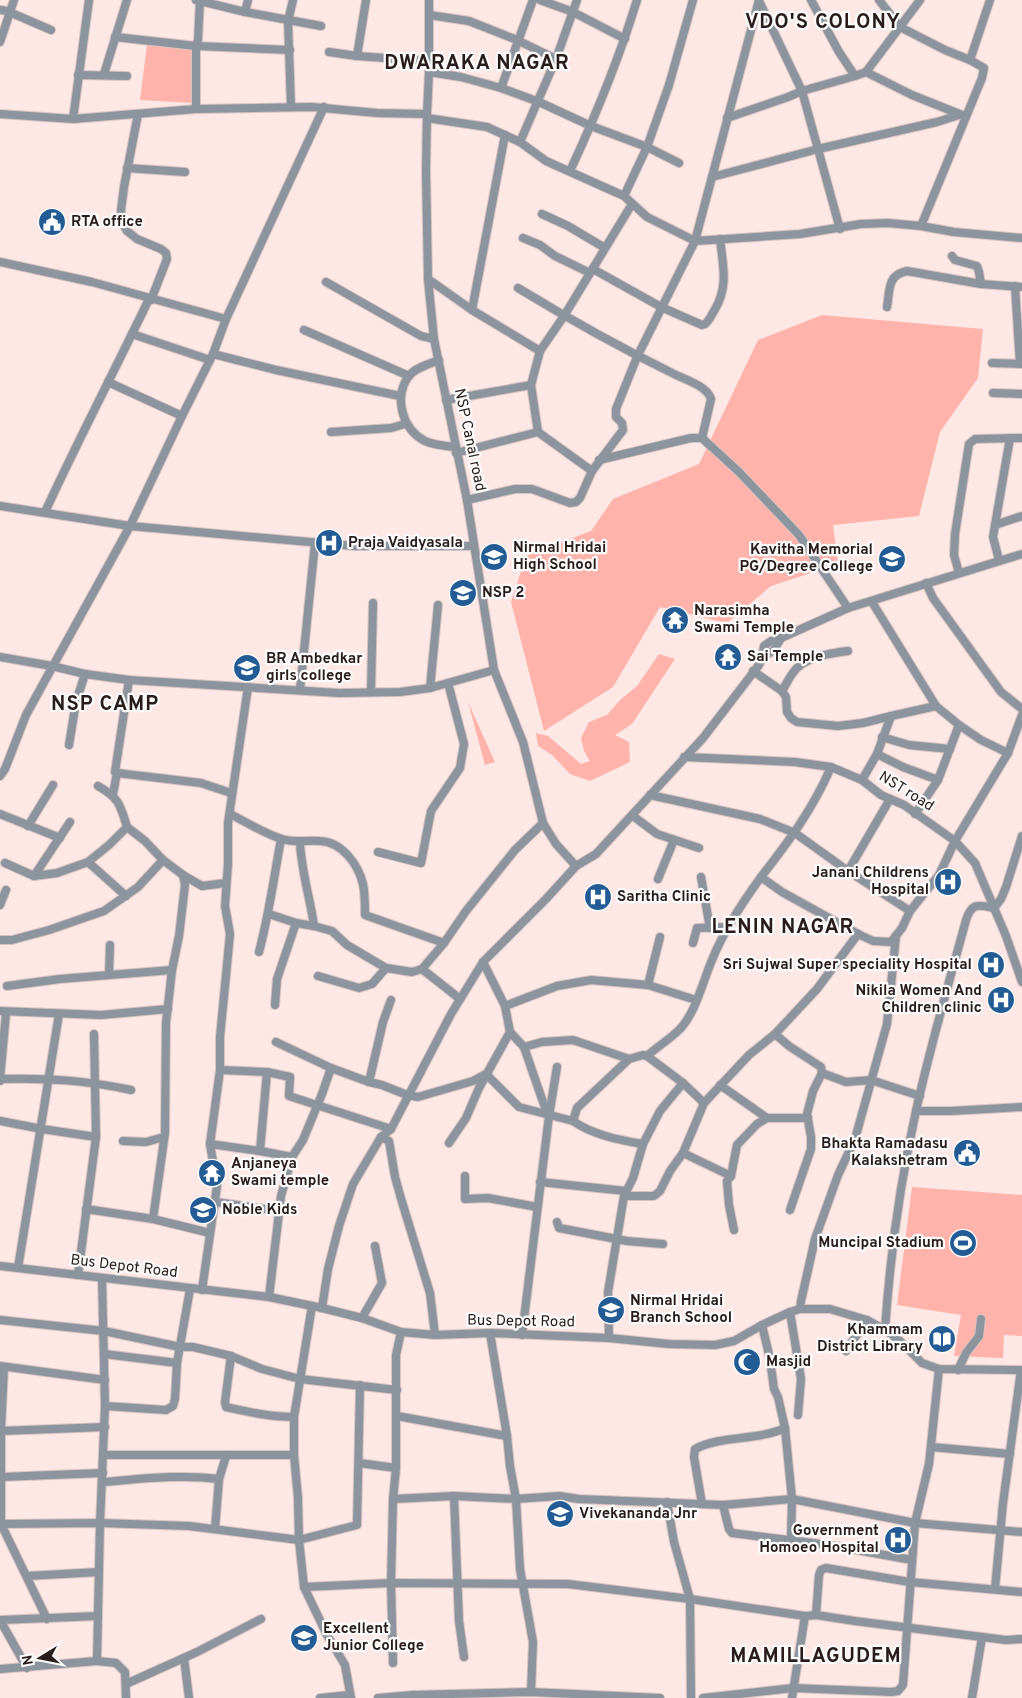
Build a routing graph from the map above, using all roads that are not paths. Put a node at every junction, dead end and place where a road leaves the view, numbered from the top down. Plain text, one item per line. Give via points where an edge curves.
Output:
1 (14, 0) edge
2 (89, 0) edge
3 (126, 0) edge
4 (199, 0) edge
5 (248, 0) edge
6 (293, 0) edge
7 (366, 0) edge
8 (429, 0) edge
9 (532, 0) edge
10 (540, 0) edge
11 (578, 0) edge
12 (637, 0) edge
13 (693, 0) edge
14 (758, 0) edge
15 (811, 0) edge
16 (920, 0) edge
17 (990, 0) edge
18 (883, 2) edge
19 (0, 10) edge
20 (245, 12) junction
21 (572, 12) junction
22 (11, 13) junction
23 (429, 15) junction
24 (288, 21) junction
25 (321, 26) dead end
26 (900, 27) junction
27 (51, 30) dead end
28 (115, 37) junction
29 (625, 39) junction
30 (517, 40) junction
31 (0, 42) edge
32 (196, 46) junction
33 (290, 50) junction
34 (328, 52) dead end
35 (357, 56) junction
36 (556, 59) junction
37 (970, 60) junction
38 (428, 61) junction
39 (429, 72) junction
40 (866, 72) junction
41 (104, 74) junction
42 (78, 75) junction
43 (126, 76) dead end
44 (854, 76) junction
45 (501, 88) junction
46 (802, 91) junction
47 (539, 102) junction
48 (291, 107) junction
49 (324, 107) junction
50 (196, 109) junction
51 (0, 114) edge
52 (138, 114) junction
53 (963, 115) junction
54 (427, 116) junction
55 (727, 118) junction
56 (73, 119) junction
57 (590, 126) junction
58 (504, 136) junction
59 (520, 142) junction
60 (647, 147) junction
61 (818, 148) junction
62 (678, 162) dead end
63 (127, 168) junction
64 (570, 171) junction
65 (185, 172) dead end
66 (712, 177) junction
67 (624, 196) junction
68 (632, 204) junction
69 (542, 214) dead end
70 (921, 226) junction
71 (840, 229) junction
72 (523, 238) dead end
73 (1022, 238) edge
74 (720, 239) junction
75 (695, 241) junction
76 (605, 248) junction
77 (952, 256) dead end
78 (0, 262) edge
79 (591, 271) junction
80 (428, 280) junction
81 (326, 282) dead end
82 (981, 284) junction
83 (1018, 286) edge
84 (518, 288) dead end
85 (150, 299) junction
86 (662, 307) junction
87 (887, 307) dead end
88 (472, 310) junction
89 (564, 316) junction
90 (226, 319) junction
91 (304, 330) dead end
92 (132, 334) junction
93 (434, 340) junction
94 (540, 351) junction
95 (638, 356) junction
96 (211, 357) junction
97 (439, 360) junction
98 (992, 363) dead end
99 (1021, 364) edge
100 (409, 376) junction
101 (108, 382) junction
102 (531, 385) junction
103 (993, 394) dead end
104 (1022, 394) edge
105 (400, 396) junction
106 (446, 400) junction
107 (182, 416) junction
108 (406, 424) junction
109 (331, 432) dead end
110 (538, 432) junction
111 (702, 438) junction
112 (1010, 438) junction
113 (1022, 438) edge
114 (456, 450) junction
115 (599, 460) junction
116 (592, 471) junction
117 (467, 500) junction
118 (0, 506) edge
119 (44, 512) junction
120 (1022, 516) edge
121 (995, 525) junction
122 (130, 526) junction
123 (315, 543) junction
124 (474, 546) junction
125 (1022, 554) edge
126 (999, 560) junction
127 (958, 573) junction
128 (926, 582) junction
129 (872, 602) junction
130 (373, 603) dead end
131 (438, 604) dead end
132 (848, 608) junction
133 (848, 651) dead end
134 (0, 657) edge
135 (52, 666) junction
136 (494, 670) junction
137 (753, 671) junction
138 (86, 674) junction
139 (129, 680) junction
140 (448, 682) junction
141 (248, 687) junction
142 (430, 688) junction
143 (300, 690) junction
144 (782, 691) junction
145 (371, 692) junction
146 (936, 706) junction
147 (1022, 709) edge
148 (1022, 715) edge
149 (891, 716) junction
150 (959, 725) junction
151 (882, 737) junction
152 (69, 745) dead end
153 (950, 749) junction
154 (1008, 753) junction
155 (877, 754) junction
156 (684, 757) junction
157 (831, 768) junction
158 (117, 773) junction
159 (0, 776) edge
160 (862, 780) junction
161 (938, 780) junction
162 (54, 785) dead end
163 (98, 786) dead end
164 (231, 793) junction
165 (112, 794) junction
166 (650, 794) junction
167 (890, 799) junction
168 (0, 814) edge
169 (230, 814) junction
170 (915, 814) junction
171 (633, 816) junction
172 (70, 822) dead end
173 (542, 823) junction
174 (28, 826) junction
175 (127, 827) junction
176 (795, 833) junction
177 (1022, 836) edge
178 (60, 838) junction
179 (282, 839) junction
180 (674, 840) junction
181 (955, 841) junction
182 (300, 842) junction
183 (699, 848) dead end
184 (378, 852) dead end
185 (163, 860) junction
186 (88, 862) junction
187 (5, 863) dead end
188 (576, 866) junction
189 (848, 871) junction
190 (183, 875) junction
191 (34, 876) junction
192 (701, 876) dead end
193 (761, 877) junction
194 (658, 879) dead end
195 (226, 883) junction
196 (6, 890) dead end
197 (126, 896) junction
198 (0, 905) edge
199 (994, 908) junction
200 (910, 910) junction
201 (269, 914) junction
202 (296, 923) junction
203 (314, 926) junction
204 (729, 927) junction
205 (710, 928) junction
206 (858, 934) junction
207 (896, 936) junction
208 (660, 937) dead end
209 (0, 940) edge
210 (444, 943) junction
211 (693, 943) dead end
212 (110, 945) dead end
213 (259, 952) dead end
214 (483, 962) junction
215 (386, 968) junction
216 (422, 969) junction
217 (1020, 969) edge
218 (172, 970) junction
219 (109, 974) junction
220 (318, 976) dead end
221 (1022, 982) edge
222 (648, 985) junction
223 (7, 986) dead end
224 (460, 999) junction
225 (391, 1000) dead end
226 (696, 1000) junction
227 (275, 1005) dead end
228 (505, 1006) junction
229 (168, 1009) junction
230 (3, 1012) edge
231 (59, 1014) junction
232 (510, 1032) junction
233 (94, 1034) dead end
234 (775, 1034) junction
235 (276, 1042) dead end
236 (524, 1047) junction
237 (647, 1056) junction
238 (629, 1059) junction
239 (557, 1067) dead end
240 (330, 1068) junction
241 (220, 1070) junction
242 (267, 1072) junction
243 (486, 1074) junction
244 (822, 1074) junction
245 (49, 1078) junction
246 (0, 1080) edge
247 (871, 1080) junction
248 (95, 1082) junction
249 (369, 1082) junction
250 (683, 1083) junction
251 (720, 1085) junction
252 (131, 1090) dead end
253 (407, 1095) junction
254 (920, 1096) junction
255 (704, 1103) junction
256 (317, 1106) junction
257 (1022, 1107) edge
258 (916, 1111) junction
259 (549, 1116) junction
260 (767, 1118) junction
261 (808, 1118) junction
262 (0, 1121) edge
263 (573, 1121) junction
264 (42, 1129) junction
265 (391, 1129) junction
266 (96, 1136) junction
267 (164, 1137) junction
268 (381, 1137) junction
269 (122, 1141) dead end
270 (449, 1143) dead end
271 (210, 1144) junction
272 (643, 1144) junction
273 (260, 1151) junction
274 (683, 1153) junction
275 (292, 1157) junction
276 (465, 1176) dead end
277 (731, 1176) junction
278 (540, 1182) junction
279 (625, 1194) junction
280 (216, 1202) junction
281 (537, 1207) junction
282 (86, 1209) junction
283 (790, 1210) dead end
284 (279, 1211) junction
285 (153, 1219) junction
286 (557, 1222) dead end
287 (734, 1230) dead end
288 (210, 1233) junction
289 (616, 1239) junction
290 (663, 1244) dead end
291 (375, 1246) dead end
292 (0, 1266) edge
293 (18, 1268) junction
294 (78, 1275) junction
295 (102, 1278) junction
296 (190, 1289) junction
297 (202, 1290) junction
298 (268, 1297) junction
299 (312, 1306) junction
300 (322, 1308) junction
301 (800, 1309) junction
302 (790, 1312) junction
303 (362, 1318) junction
304 (981, 1319) dead end
305 (0, 1320) edge
306 (867, 1320) junction
307 (762, 1325) junction
308 (885, 1330) junction
309 (104, 1331) junction
310 (401, 1332) junction
311 (490, 1333) junction
312 (435, 1335) junction
313 (522, 1335) junction
314 (608, 1338) junction
315 (180, 1347) junction
316 (846, 1351) dead end
317 (104, 1354) junction
318 (231, 1356) junction
319 (177, 1364) junction
320 (2, 1367) edge
321 (939, 1370) junction
322 (958, 1370) junction
323 (1022, 1370) edge
324 (300, 1379) junction
325 (105, 1380) junction
326 (360, 1386) junction
327 (397, 1390) junction
328 (105, 1406) junction
329 (798, 1415) dead end
330 (397, 1416) junction
331 (294, 1417) junction
332 (105, 1427) junction
333 (785, 1428) junction
334 (1, 1431) edge
335 (507, 1436) junction
336 (931, 1447) junction
337 (1010, 1454) junction
338 (104, 1455) junction
339 (226, 1456) junction
340 (294, 1456) junction
341 (359, 1463) junction
342 (396, 1468) junction
343 (1, 1476) edge
344 (103, 1478) junction
345 (219, 1479) junction
346 (454, 1496) junction
347 (393, 1499) junction
348 (516, 1499) junction
349 (792, 1499) junction
350 (667, 1502) junction
351 (702, 1504) junction
352 (723, 1505) junction
353 (100, 1523) junction
354 (915, 1523) junction
355 (1, 1524) edge
356 (215, 1529) junction
357 (1001, 1531) junction
358 (1022, 1532) edge
359 (299, 1540) junction
360 (791, 1540) junction
361 (912, 1560) junction
362 (99, 1572) junction
363 (27, 1576) junction
364 (910, 1582) junction
365 (391, 1583) junction
366 (459, 1584) junction
367 (523, 1585) junction
368 (304, 1587) junction
369 (995, 1589) junction
370 (1022, 1592) edge
371 (690, 1599) junction
372 (816, 1615) junction
373 (98, 1616) junction
374 (805, 1616) junction
375 (47, 1619) junction
376 (261, 1619) dead end
377 (907, 1627) junction
378 (982, 1637) junction
379 (1022, 1639) edge
380 (464, 1657) dead end
381 (184, 1658) junction
382 (97, 1661) junction
383 (393, 1663) dead end
384 (27, 1668) junction
385 (0, 1669) edge
386 (126, 1684) junction
387 (793, 1688) junction
388 (531, 1692) junction
389 (351, 1696) edge
390 (456, 1696) edge
391 (126, 1698) edge
392 (189, 1698) edge
393 (320, 1698) edge
394 (378, 1698) edge
395 (660, 1698) edge
396 (691, 1698) edge
397 (703, 1698) edge
398 (792, 1698) edge
399 (972, 1698) edge

1 - 22 street
2 - 42 street
3 - 28 street
4 - 20 street
4 - 32 street
5 - 20 street
6 - 24 street
7 - 35 street
8 - 23 street, NSP Canal road
9 - 30 street
10 - 21 street
11 - 21 street
12 - 29 street
13 - 60 street
14 - 46 street
14 - 55 street
15 - 44 street
16 - 26 street
17 - 37 street
18 - 26 street
19 - 22 street
20 - 24 street
21 - 29 street
21 - 36 street
22 - 27 street
22 - 31 street
23 - 30 street via 469,21
23 - 38 street, NSP Canal road
24 - 25 street
24 - 33 street
26 - 37 street
26 - 40 street
28 - 32 street
28 - 41 street
29 - 57 street
30 - 36 street
30 - 45 street
32 - 33 street
32 - 50 street
33 - 48 street
34 - 35 street
35 - 38 street
36 - 47 street
37 - 53 street via 984,68
38 - 39 street, NSP Canal road
39 - 45 street
39 - 54 street, NSP Canal road
40 - 44 street
40 - 53 street
41 - 42 street
41 - 43 street
42 - 56 street
44 - 46 street
45 - 47 street
46 - 55 street
46 - 61 street
47 - 57 street
47 - 59 street
48 - 49 street
48 - 50 street
49 - 54 street
49 - 90 street
50 - 52 street
51 - 56 street
52 - 56 street
52 - 63 street
53 - 61 street
53 - 70 street
54 - 58 street via 487,127
54 - 80 street, NSP Canal road
55 - 66 street
57 - 60 street
57 - 64 street
58 - 59 street
58 - 88 street
59 - 64 street via 546,161
60 - 62 street
60 - 67 street
61 - 66 street
61 - 71 street
63 - 65 street
63 - 85 street via 122,222 137,239 166,253 167,259
64 - 67 street
66 - 75 street
67 - 68 street
68 - 75 street via 647,217
68 - 76 street
69 - 76 street
70 - 71 street via 861,224
70 - 73 street
71 - 74 street
72 - 79 street
74 - 75 street
74 - 86 street via 723,289 708,322 702,325
75 - 86 street
76 - 79 street
77 - 82 street via 955,260 977,266
78 - 85 street via 92,282
79 - 86 street
79 - 89 street
80 - 88 street
80 - 93 street, NSP Canal road
81 - 93 street via 421,336
82 - 83 street
82 - 87 street via 897,273 892,277
83 - 99 street
84 - 89 street
85 - 90 street
85 - 92 street
86 - 95 street
88 - 94 street
89 - 94 street
89 - 95 street
90 - 96 street
91 - 100 street
92 - 96 street
92 - 101 street
93 - 97 street, NSP Canal road
94 - 102 street
95 - 111 street via 709,394 711,399
95 - 115 street via 615,414 623,430
96 - 105 street
96 - 107 street
97 - 100 street via 422,366
97 - 106 street, NSP Canal road
98 - 99 street
100 - 105 street
101 - 107 street
101 - 119 street
102 - 106 street
102 - 110 street
103 - 104 street
105 - 108 street
106 - 114 street, NSP Canal road
107 - 122 street
108 - 109 street
108 - 114 street via 424,440
110 - 114 street
110 - 116 street
111 - 115 street
111 - 132 street via 799,535
112 - 113 street
112 - 121 street
112 - 127 street via 975,439 969,444 955,534 954,556
114 - 117 street, NSP Canal road
115 - 116 street
116 - 117 street via 576,502 570,503 532,490 515,489
117 - 124 street, NSP Canal road
118 - 119 street
119 - 122 street
120 - 121 street
121 - 126 street via 993,537
122 - 123 street
122 - 135 street
123 - 124 street
123 - 143 street
124 - 136 street, NSP Canal road
125 - 126 street
126 - 127 street
127 - 128 street
128 - 129 street
128 - 147 street via 933,598 1001,692
129 - 132 street
129 - 146 street
130 - 145 street
131 - 142 street
132 - 137 street via 771,641 764,646 762,658
133 - 144 street via 829,654 799,666
134 - 135 street
135 - 138 street
135 - 159 street via 26,715
136 - 140 street
136 - 173 street, NSP Canal road via 523,742
137 - 144 street
137 - 156 street via 703,738
138 - 139 street
138 - 152 street via 76,702
139 - 141 street
139 - 158 street
140 - 142 street
140 - 184 street via 464,744 460,768 431,811 420,863
141 - 143 street
141 - 164 street
142 - 145 street
143 - 145 street
144 - 149 street via 788,712 797,722 838,726
146 - 149 street
146 - 150 street
148 - 154 street
149 - 151 street
150 - 153 street
150 - 154 street
151 - 153 street via 909,745
151 - 155 street
153 - 161 street
154 - 181 street
155 - 160 street
155 - 161 street
156 - 157 street, NST road via 795,762
156 - 166 street
157 - 160 street, NST road
157 - 176 street via 820,794
158 - 164 street via 201,783
158 - 165 street
160 - 167 street, NST road
161 - 170 street
162 - 174 street
163 - 165 street
164 - 169 street
165 - 175 street via 122,809
166 - 171 street
166 - 176 street via 760,819
167 - 170 street, NST road
167 - 189 street
168 - 174 street
169 - 179 street
169 - 195 street
170 - 181 street, NST road
171 - 180 street via 657,834
171 - 188 street via 596,854
172 - 178 street
173 - 188 street, NSP Canal road
173 - 210 street via 515,850
174 - 178 street
175 - 185 street via 146,841
175 - 186 street
176 - 189 street
176 - 193 street
177 - 199 street via 1006,887
178 - 191 street
179 - 182 street
179 - 201 street
180 - 183 street
180 - 194 street
181 - 199 street, NST road via 975,863
181 - 200 street via 939,875
182 - 203 street via 300,861
182 - 210 street via 321,841 341,848 361,878 366,914
185 - 190 street
185 - 197 street
186 - 191 street via 57,873
186 - 197 street
187 - 191 street
188 - 214 street
189 - 200 street
190 - 195 street via 202,886
190 - 218 street via 185,885
192 - 205 street
193 - 204 street
193 - 206 street
195 - 241 street via 225,906 230,934
196 - 198 street
197 - 209 street via 104,911 49,930
199 - 217 street, NST road
199 - 254 street via 978,905 968,912
200 - 207 street
201 - 202 street
201 - 213 street
202 - 203 street
202 - 227 street via 277,978
203 - 215 street via 332,931 347,945
204 - 205 street
204 - 226 street
205 - 211 street via 697,928
206 - 207 street via 872,941 891,942
206 - 234 street via 817,990
207 - 247 street via 887,1024
208 - 222 street
210 - 216 street
212 - 219 street
214 - 224 street
214 - 228 street
215 - 216 street via 412,972
215 - 220 street via 372,984 359,988
216 - 224 street
217 - 221 street, NST road
218 - 219 street
218 - 229 street
219 - 223 street
222 - 226 street
222 - 228 street via 591,980 557,986
224 - 253 street
225 - 249 street
226 - 237 street via 680,1029
228 - 232 street
229 - 231 street via 101,1015
229 - 267 street
230 - 231 street
230 - 246 street
231 - 245 street
232 - 236 street
232 - 243 street
233 - 248 street
234 - 244 street via 821,1067
234 - 251 street
235 - 240 street
236 - 238 street via 573,1040
236 - 259 street
237 - 238 street
237 - 250 street
238 - 263 street via 577,1108
239 - 259 street
240 - 249 street
240 - 256 street
241 - 242 street
241 - 271 street
242 - 256 street via 290,1077 288,1096
242 - 273 street
243 - 253 street via 418,1097
243 - 259 street via 519,1107
243 - 270 street via 466,1118
244 - 247 street via 846,1082
244 - 261 street via 813,1091
245 - 246 street
245 - 248 street
245 - 264 street
247 - 254 street
247 - 301 street via 855,1139 815,1239
248 - 252 street
248 - 266 street
249 - 253 street
250 - 255 street
250 - 272 street via 660,1111
251 - 255 street
251 - 260 street
253 - 265 street
254 - 258 street
255 - 274 street
256 - 265 street
256 - 275 street
257 - 258 street
258 - 308 street via 895,1222
259 - 263 street
259 - 278 street
260 - 261 street
260 - 277 street via 756,1124 737,1145
261 - 283 street via 811,1150
262 - 264 street
263 - 272 street via 621,1141
264 - 266 street
264 - 293 street
265 - 268 street
266 - 282 street
267 - 269 street via 146,1142
267 - 285 street
268 - 300 street via 353,1184 328,1269
268 - 312 street via 389,1140 395,1177 430,1293
271 - 273 street
271 - 280 street via 218,1186
272 - 279 street
273 - 275 street
274 - 277 street
274 - 279 street via 654,1196
275 - 284 street
276 - 281 street via 465,1199 488,1198
277 - 287 street via 727,1181
278 - 279 street
278 - 281 street
279 - 289 street
280 - 284 street
280 - 288 street
281 - 313 street
282 - 285 street
282 - 294 street
284 - 298 street
285 - 288 street
286 - 289 street via 559,1228
288 - 297 street
289 - 290 street
289 - 314 street via 608,1292
291 - 303 street via 382,1283
292 - 293 street, Bus Depot Road
293 - 294 street, Bus Depot Road
294 - 295 street, Bus Depot Road
295 - 296 street, Bus Depot Road
295 - 309 street
296 - 297 street, Bus Depot Road
296 - 315 street
297 - 298 street, Bus Depot Road
298 - 299 street, Bus Depot Road
299 - 300 street, Bus Depot Road
299 - 324 street
300 - 303 street, Bus Depot Road
301 - 302 street, Bus Depot Road
301 - 306 street, Bus Depot Road via 830,1309
302 - 307 street, Bus Depot Road
302 - 329 street via 801,1379
303 - 310 street, Bus Depot Road
304 - 322 street via 979,1336
305 - 309 street
306 - 308 street, Bus Depot Road
306 - 316 street
307 - 314 street, Bus Depot Road via 734,1341 715,1345
307 - 333 street
308 - 321 street, Bus Depot Road via 922,1363
309 - 315 street
309 - 317 street
310 - 312 street, Bus Depot Road
310 - 327 street via 396,1355
311 - 312 street, Bus Depot Road
311 - 313 street, Bus Depot Road
311 - 335 street
313 - 314 street, Bus Depot Road
315 - 318 street
315 - 319 street
317 - 319 street
317 - 325 street
318 - 324 street via 262,1369
318 - 331 street via 226,1407 256,1414
319 - 328 street via 173,1406 166,1410
320 - 325 street
320 - 334 street
321 - 322 street, Bus Depot Road
321 - 336 street
322 - 323 street, Bus Depot Road
323 - 337 street
324 - 326 street
324 - 331 street
325 - 328 street
326 - 327 street
326 - 341 street
327 - 330 street
328 - 332 street
330 - 335 street
330 - 342 street
331 - 340 street
332 - 334 street
332 - 338 street
333 - 349 street
333 - 351 street via 708,1444 695,1450
334 - 343 street
335 - 348 street
336 - 337 street
336 - 354 street
337 - 357 street
338 - 339 street
338 - 344 street
339 - 340 street
339 - 345 street
340 - 359 street
341 - 342 street
341 - 359 street via 357,1525
342 - 347 street
343 - 344 street
343 - 355 street
344 - 345 street
344 - 353 street
345 - 356 street
346 - 347 street
346 - 348 street
346 - 366 street
347 - 365 street
348 - 350 street via 559,1496
348 - 367 street
349 - 352 street
349 - 354 street
349 - 360 street
350 - 351 street
350 - 371 street
351 - 352 street
352 - 360 street via 732,1533
353 - 355 street
353 - 356 street
353 - 362 street
354 - 357 street
354 - 361 street
355 - 363 street
356 - 359 street
357 - 358 street
357 - 369 street
359 - 368 street
360 - 361 street
361 - 364 street
362 - 363 street
362 - 373 street
363 - 375 street
364 - 369 street
364 - 372 street via 826,1568 819,1574
364 - 377 street
365 - 366 street
365 - 368 street
365 - 383 street
366 - 367 street
366 - 380 street
367 - 371 street via 568,1584
367 - 388 street via 533,1642
368 - 389 street via 344,1665
369 - 370 street
371 - 374 street
371 - 396 street
372 - 374 street
372 - 377 street
373 - 375 street
373 - 382 street
374 - 387 street
375 - 384 street via 0,1620
376 - 381 street
377 - 378 street
377 - 387 street via 903,1685 898,1691
378 - 379 street
378 - 399 street
381 - 386 street
381 - 392 street
382 - 384 street
382 - 386 street via 116,1663 125,1672
384 - 385 street
386 - 391 street
387 - 397 street
387 - 398 street
388 - 390 street
388 - 395 street
389 - 393 street
390 - 394 street

